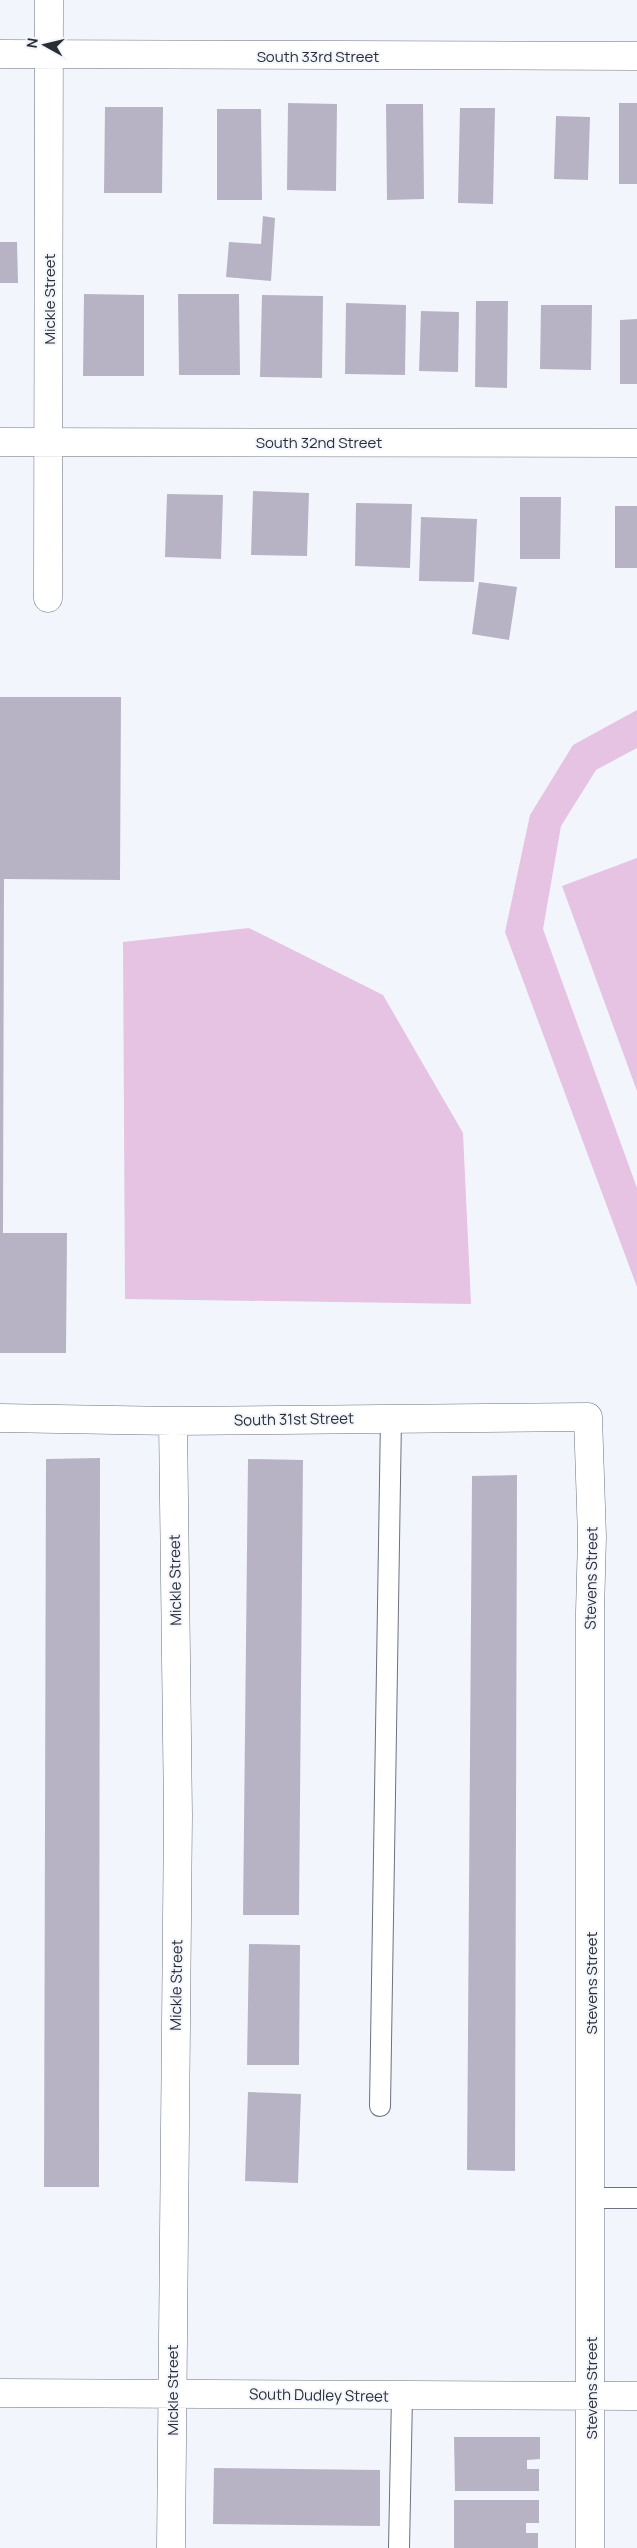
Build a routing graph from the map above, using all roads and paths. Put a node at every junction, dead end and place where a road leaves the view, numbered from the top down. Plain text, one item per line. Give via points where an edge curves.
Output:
1 (49, 0) edge
2 (0, 54) edge
3 (48, 56) junction
4 (637, 56) edge
5 (0, 442) edge
6 (49, 442) junction
7 (637, 443) edge
8 (48, 598) dead end
9 (588, 1417) joint
10 (0, 1418) edge
11 (391, 1418) junction
12 (173, 1421) junction
13 (380, 2106) dead end
14 (591, 2198) junction
15 (637, 2198) edge
16 (0, 2393) edge
17 (171, 2393) junction
18 (591, 2395) junction
19 (402, 2396) junction
20 (637, 2396) edge
21 (171, 2548) edge
22 (398, 2548) edge
23 (590, 2548) edge

1 - 3 street, Mickle Street
2 - 3 street, South 33rd Street
3 - 4 street, South 33rd Street
3 - 6 street, Mickle Street
5 - 6 street, South 32nd Street
6 - 7 street, South 32nd Street
6 - 8 street, Mickle Street
9 - 11 street, South 31st Street
9 - 14 street, Stevens Street via 592,1537
10 - 12 street, South 31st Street
11 - 12 street, South 31st Street
11 - 13 lane
12 - 17 street, Mickle Street via 178,1815
14 - 15 lane
14 - 18 street, Stevens Street
16 - 17 street, South Dudley Street
17 - 19 street, South Dudley Street
17 - 21 street, Mickle Street
18 - 19 street, South Dudley Street
18 - 20 street, South Dudley Street
18 - 23 street, Stevens Street
19 - 22 lane

